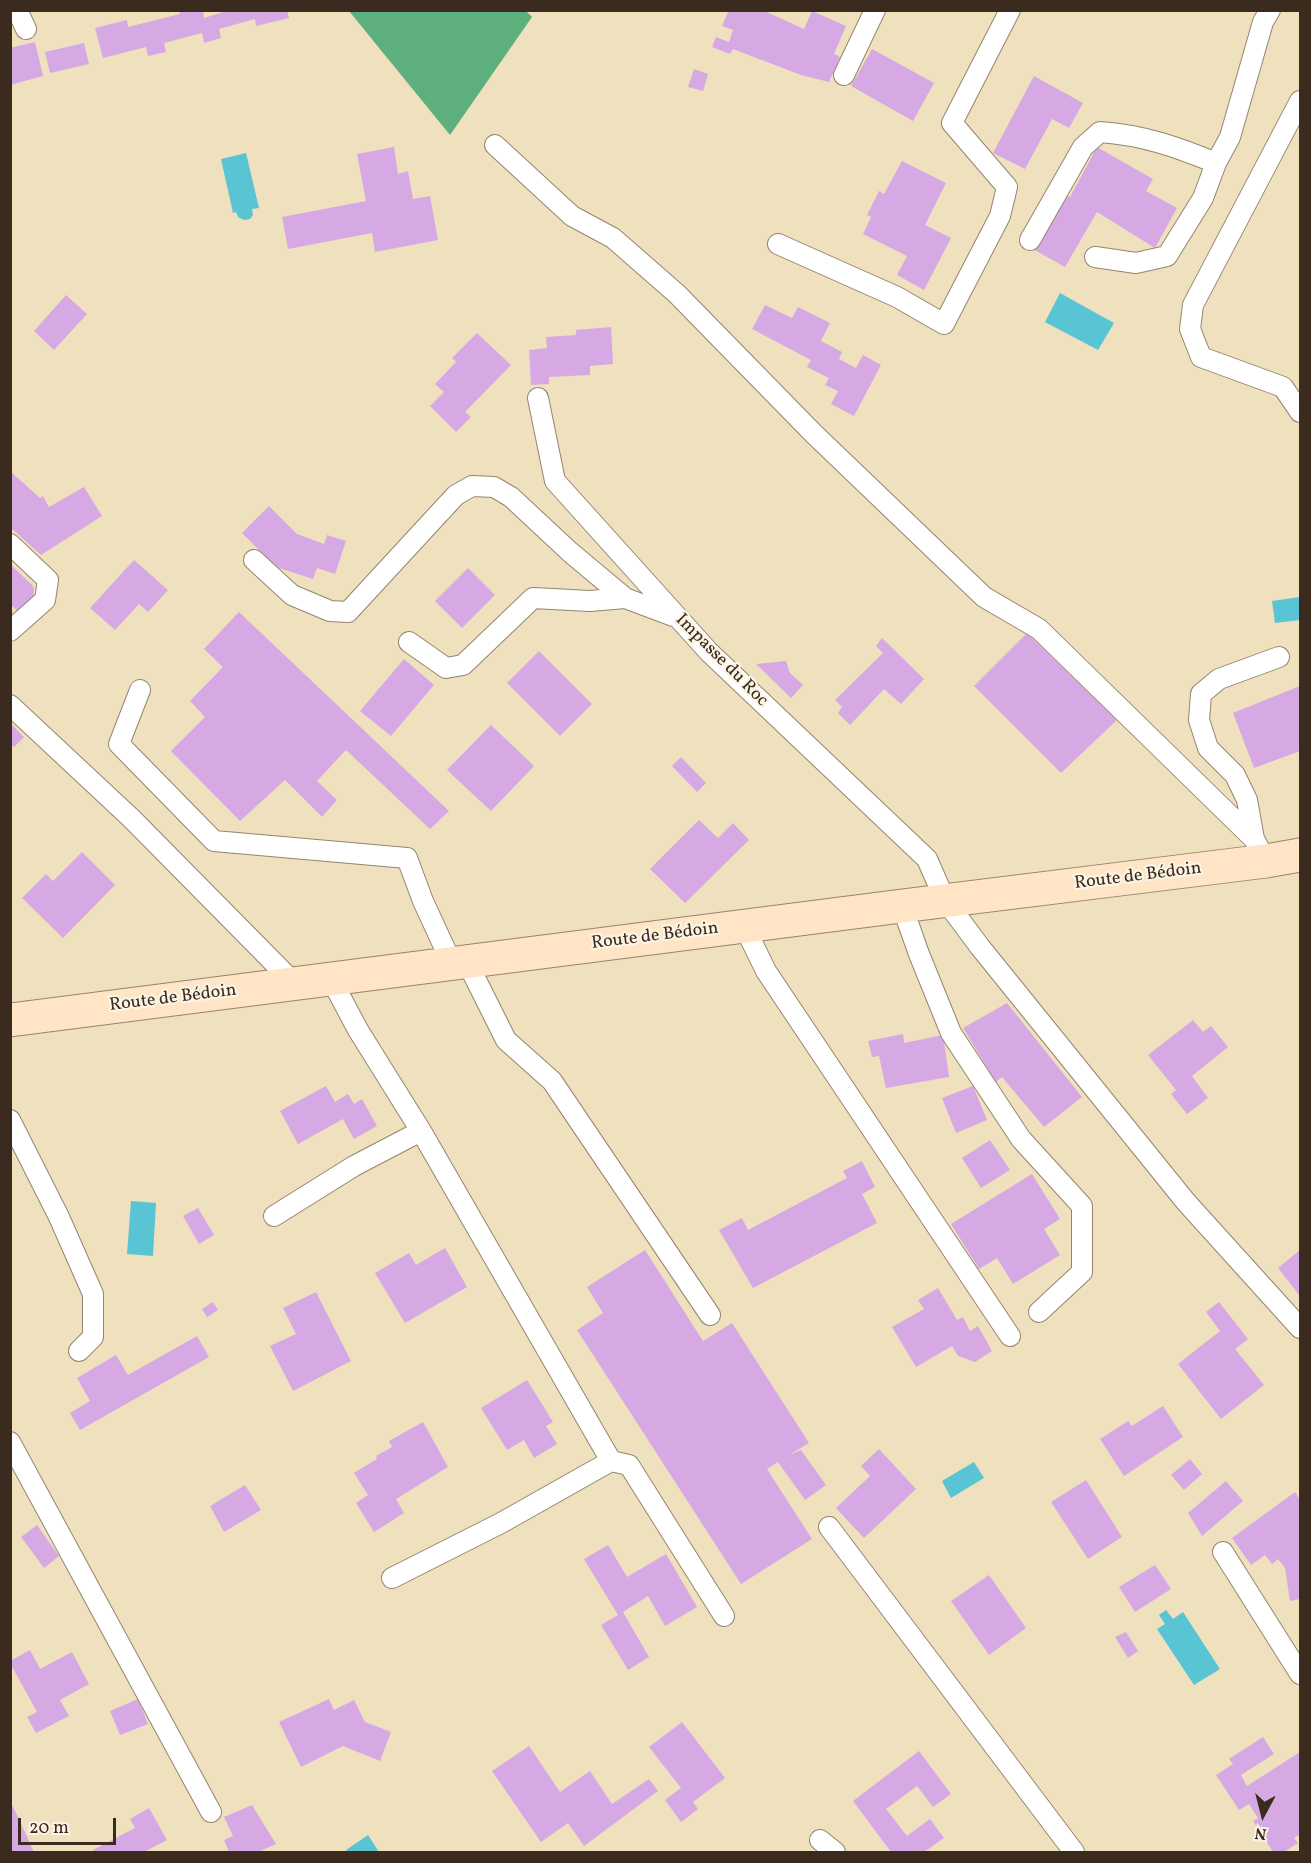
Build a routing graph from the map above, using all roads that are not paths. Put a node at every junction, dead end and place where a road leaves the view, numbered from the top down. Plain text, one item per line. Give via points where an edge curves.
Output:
1 (17, 10) edge
2 (875, 10) edge
3 (1010, 10) edge
4 (1270, 10) edge
5 (27, 29) dead end
6 (844, 75) dead end
7 (1300, 101) edge
8 (495, 145) dead end
9 (1216, 163) junction
10 (1030, 240) dead end
11 (778, 244) dead end
12 (1095, 257) dead end
13 (538, 398) dead end
14 (1300, 412) edge
15 (10, 544) edge
16 (254, 560) dead end
17 (626, 598) junction
18 (678, 618) junction
19 (10, 631) edge
20 (409, 642) dead end
21 (1280, 657) dead end
22 (140, 690) dead end
23 (10, 705) edge
24 (1260, 850) junction
25 (1300, 855) edge
26 (945, 900) junction
27 (903, 906) junction
28 (744, 926) junction
29 (460, 963) junction
30 (331, 980) junction
31 (295, 984) junction
32 (10, 1020) edge
33 (10, 1120) edge
34 (421, 1131) junction
35 (274, 1216) dead end
36 (1039, 1312) dead end
37 (710, 1315) dead end
38 (1300, 1328) edge
39 (1010, 1336) dead end
40 (79, 1351) dead end
41 (10, 1442) edge
42 (612, 1461) junction
43 (829, 1527) dead end
44 (1223, 1552) dead end
45 (392, 1578) dead end
46 (724, 1616) dead end
47 (1300, 1674) edge
48 (210, 1812) dead end
49 (1074, 1852) edge

1 - 5 lane
2 - 6 lane
3 - 11 lane via 952,123 1007,187 1000,216 944,324 897,297
4 - 9 lane via 1263,22 1230,137
7 - 14 lane via 1193,304 1190,329 1201,357 1282,387
8 - 24 lane via 572,216 613,238 677,294 814,434 984,597 1039,629
9 - 10 lane via 1167,144 1100,132 1083,147
9 - 12 lane via 1203,198 1167,256 1136,263
13 - 18 lane, Impasse du Roc via 555,482
15 - 19 lane via 48,580 45,600
16 - 17 lane via 292,595 330,611 348,612 456,495 472,486 494,487 511,497
17 - 18 lane
17 - 20 lane via 533,598 463,665 446,668
18 - 26 lane, Impasse du Roc via 927,859
21 - 24 lane via 1220,679 1201,694 1200,720 1208,748 1235,776 1247,800
22 - 29 lane via 119,744 214,841 407,858 423,901
23 - 31 lane via 132,819
24 - 25 main road, Route de Bédoin
24 - 26 main road, Route de Bédoin
26 - 27 main road, Route de Bédoin
26 - 38 lane, Impasse du Roc via 1186,1202
27 - 28 main road, Route de Bédoin
27 - 36 lane via 951,1032 1021,1139 1082,1206 1082,1272
28 - 29 main road, Route de Bédoin
28 - 39 lane via 766,972
29 - 30 main road, Route de Bédoin
29 - 37 lane via 506,1040 552,1081
30 - 31 main road, Route de Bédoin
30 - 34 lane
31 - 32 main road, Route de Bédoin
33 - 40 lane via 93,1294 93,1336
34 - 35 lane via 354,1166
34 - 42 lane
41 - 48 lane
42 - 45 lane
42 - 46 lane via 629,1465
43 - 49 lane
44 - 47 lane

